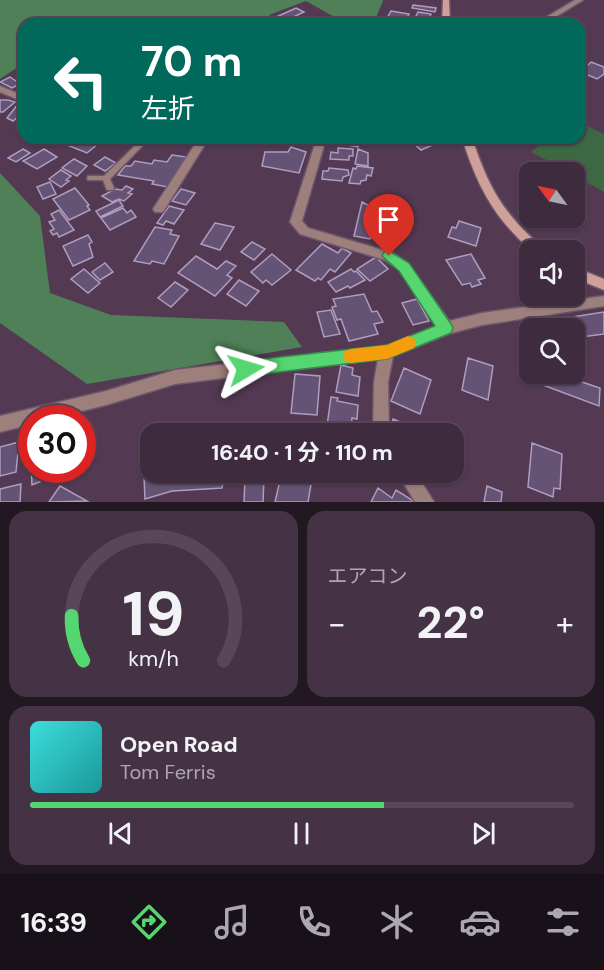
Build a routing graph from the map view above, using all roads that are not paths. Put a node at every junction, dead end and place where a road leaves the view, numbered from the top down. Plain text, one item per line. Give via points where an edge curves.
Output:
1 (446, 0) edge
2 (580, 0) edge
3 (446, 18) edge
4 (549, 18) edge
5 (0, 89) edge
6 (18, 96) edge
7 (141, 144) edge
8 (200, 144) edge
9 (321, 144) edge
10 (469, 144) edge
11 (91, 178) dead end
12 (106, 178) junction
13 (110, 188) dead end
14 (159, 209) dead end
15 (527, 240) edge
16 (585, 277) edge
17 (604, 285) edge
18 (604, 301) edge
19 (446, 328) junction
20 (387, 352) junction
21 (381, 423) edge
22 (0, 424) edge
23 (412, 483) edge
24 (425, 502) edge

1 - 3 street
2 - 4 street
5 - 6 street
7 - 12 lane
8 - 14 street
9 - 19 street via 296,222 304,231 389,256 404,267
10 - 15 street via 482,183 500,214
11 - 12 lane
12 - 13 lane
16 - 17 street
18 - 19 street
19 - 20 street
20 - 21 street via 381,382
20 - 22 street via 175,377
23 - 24 street

